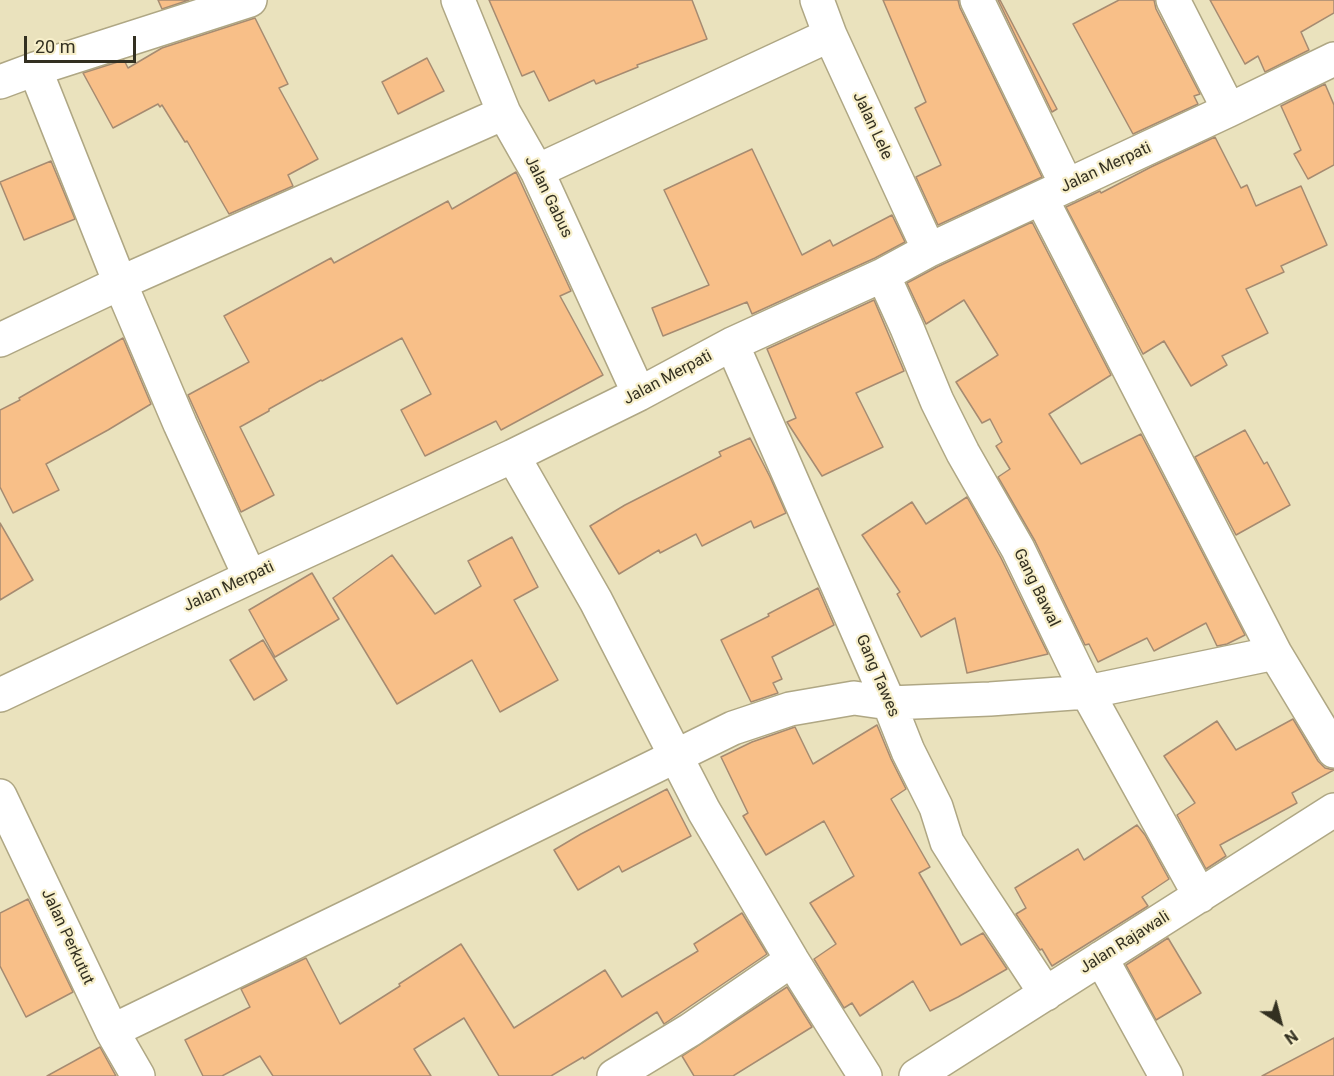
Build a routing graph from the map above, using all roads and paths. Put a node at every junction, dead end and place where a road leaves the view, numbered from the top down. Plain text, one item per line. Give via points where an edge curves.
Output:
1 (250, 0) edge
2 (458, 0) edge
3 (817, 0) edge
4 (977, 0) edge
5 (1173, 0) edge
6 (830, 35) junction
7 (1334, 59) edge
8 (35, 69) junction
9 (0, 82) edge
10 (1229, 110) junction
11 (504, 113) junction
12 (537, 171) junction
13 (1054, 192) junction
14 (929, 250) junction
15 (883, 275) junction
16 (120, 283) junction
17 (0, 340) edge
18 (732, 344) junction
19 (639, 394) junction
20 (513, 456) junction
21 (250, 577) junction
22 (1275, 653) junction
23 (1087, 692) junction
24 (0, 695) edge
25 (889, 703) junction
26 (1334, 751) edge
27 (675, 757) junction
28 (0, 796) edge
29 (1334, 810) edge
30 (1200, 896) junction
31 (1101, 958) junction
32 (792, 960) junction
33 (1046, 993) junction
34 (112, 1031) junction
35 (138, 1076) edge
36 (614, 1076) edge
37 (865, 1076) edge
38 (916, 1076) edge
39 (1166, 1076) edge

1 - 8 street
2 - 11 street, Jalan Gabus
3 - 6 street, Jalan Lele
4 - 13 street
5 - 10 street
6 - 12 street
6 - 14 street, Jalan Lele
7 - 10 street, Jalan Merpati
8 - 9 street
8 - 16 street
10 - 13 street, Jalan Merpati
11 - 12 street, Jalan Gabus
11 - 16 street
12 - 19 street, Jalan Gabus
13 - 14 street, Jalan Merpati
13 - 22 street
14 - 15 street, Jalan Merpati
15 - 18 street, Jalan Merpati
15 - 23 street, Gang Bawal via 937,401 1018,549
16 - 17 street
16 - 21 street
18 - 19 street, Jalan Merpati
18 - 25 street, Gang Tawes
19 - 20 street, Jalan Merpati
20 - 21 street, Jalan Merpati
20 - 27 street via 596,601
21 - 24 street, Jalan Merpati
22 - 23 street
22 - 26 street
23 - 25 street
23 - 30 street, Gang Bawal
25 - 27 street via 854,698 790,709 733,728
25 - 33 street, Gang Tawes via 948,842
27 - 32 street
27 - 34 street
28 - 34 street, Jalan Perkutut
29 - 30 street, Jalan Rajawali
30 - 31 street, Jalan Rajawali
31 - 33 street, Jalan Rajawali
31 - 39 street
32 - 36 street
32 - 37 street
33 - 38 street, Jalan Rajawali
34 - 35 street, Jalan Perkutut

